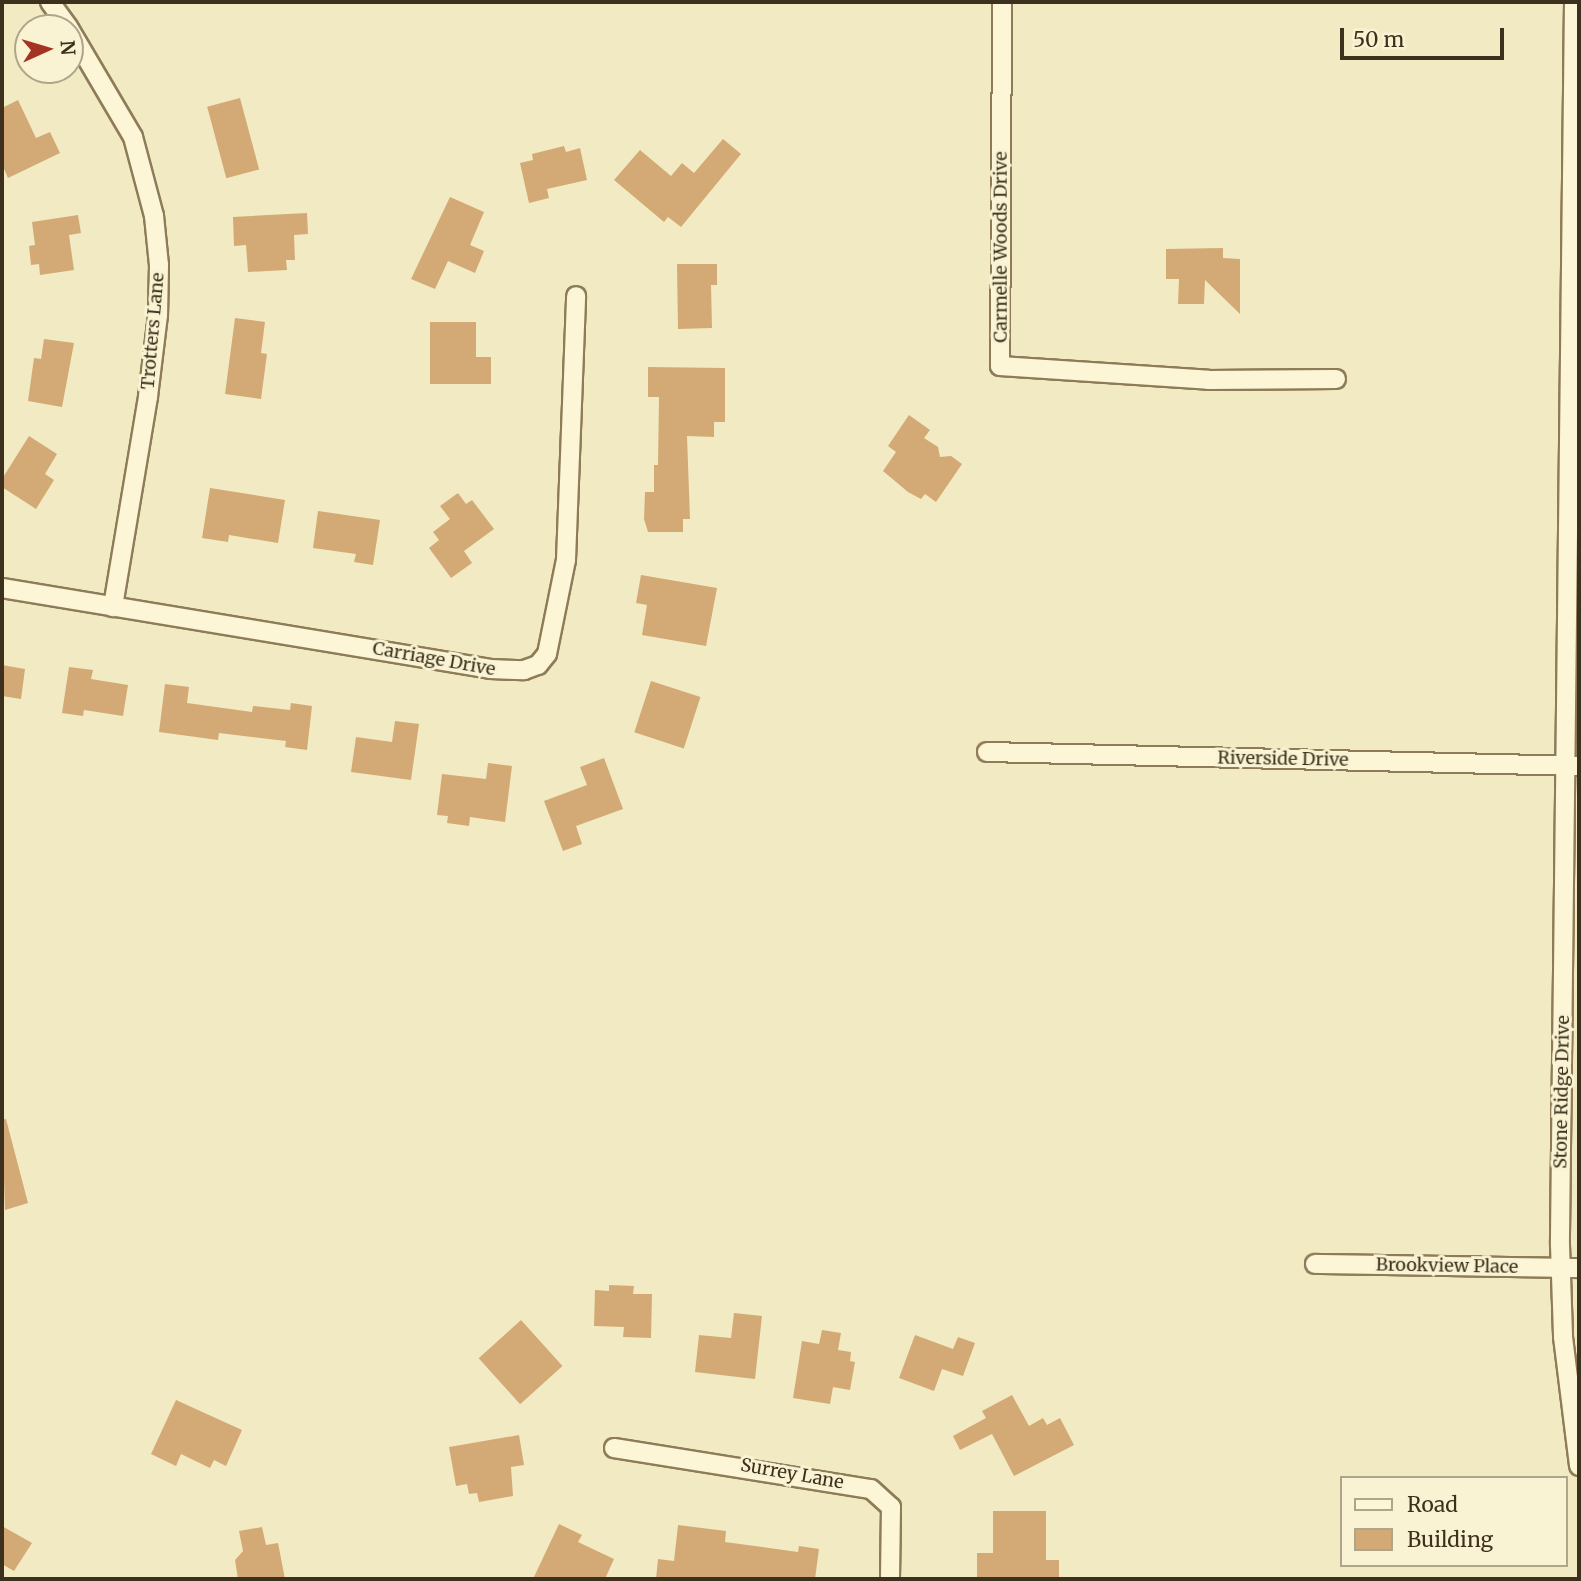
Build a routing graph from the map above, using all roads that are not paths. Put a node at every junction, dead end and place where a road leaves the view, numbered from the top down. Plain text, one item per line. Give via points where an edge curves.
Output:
1 (1002, 2) edge
2 (1574, 2) edge
3 (1579, 2) edge
4 (84, 54) edge
5 (576, 296) dead end
6 (1574, 377) edge
7 (1336, 379) dead end
8 (2, 588) edge
9 (113, 607) junction
10 (986, 752) dead end
11 (1572, 766) edge
12 (1315, 1264) dead end
13 (1560, 1268) junction
14 (1579, 1268) edge
15 (614, 1448) dead end
16 (1579, 1466) edge
17 (890, 1579) edge

1 - 7 street, Carmelle Woods Drive via 1000,366 1209,380
2 - 3 street
2 - 6 street, Stone Ridge Drive
4 - 9 street, Trotters Lane via 133,136 154,216 159,265 151,370
5 - 9 street, Carriage Drive via 566,560 547,654 538,664 524,670 490,669
6 - 11 street, Stone Ridge Drive
8 - 9 street, Carriage Drive
10 - 11 street, Riverside Drive
11 - 13 street, Stone Ridge Drive
12 - 13 street, Brookview Place
13 - 14 street, Brookview Place
13 - 16 street, Stone Ridge Drive
15 - 17 street, Surrey Lane via 871,1489 891,1507

